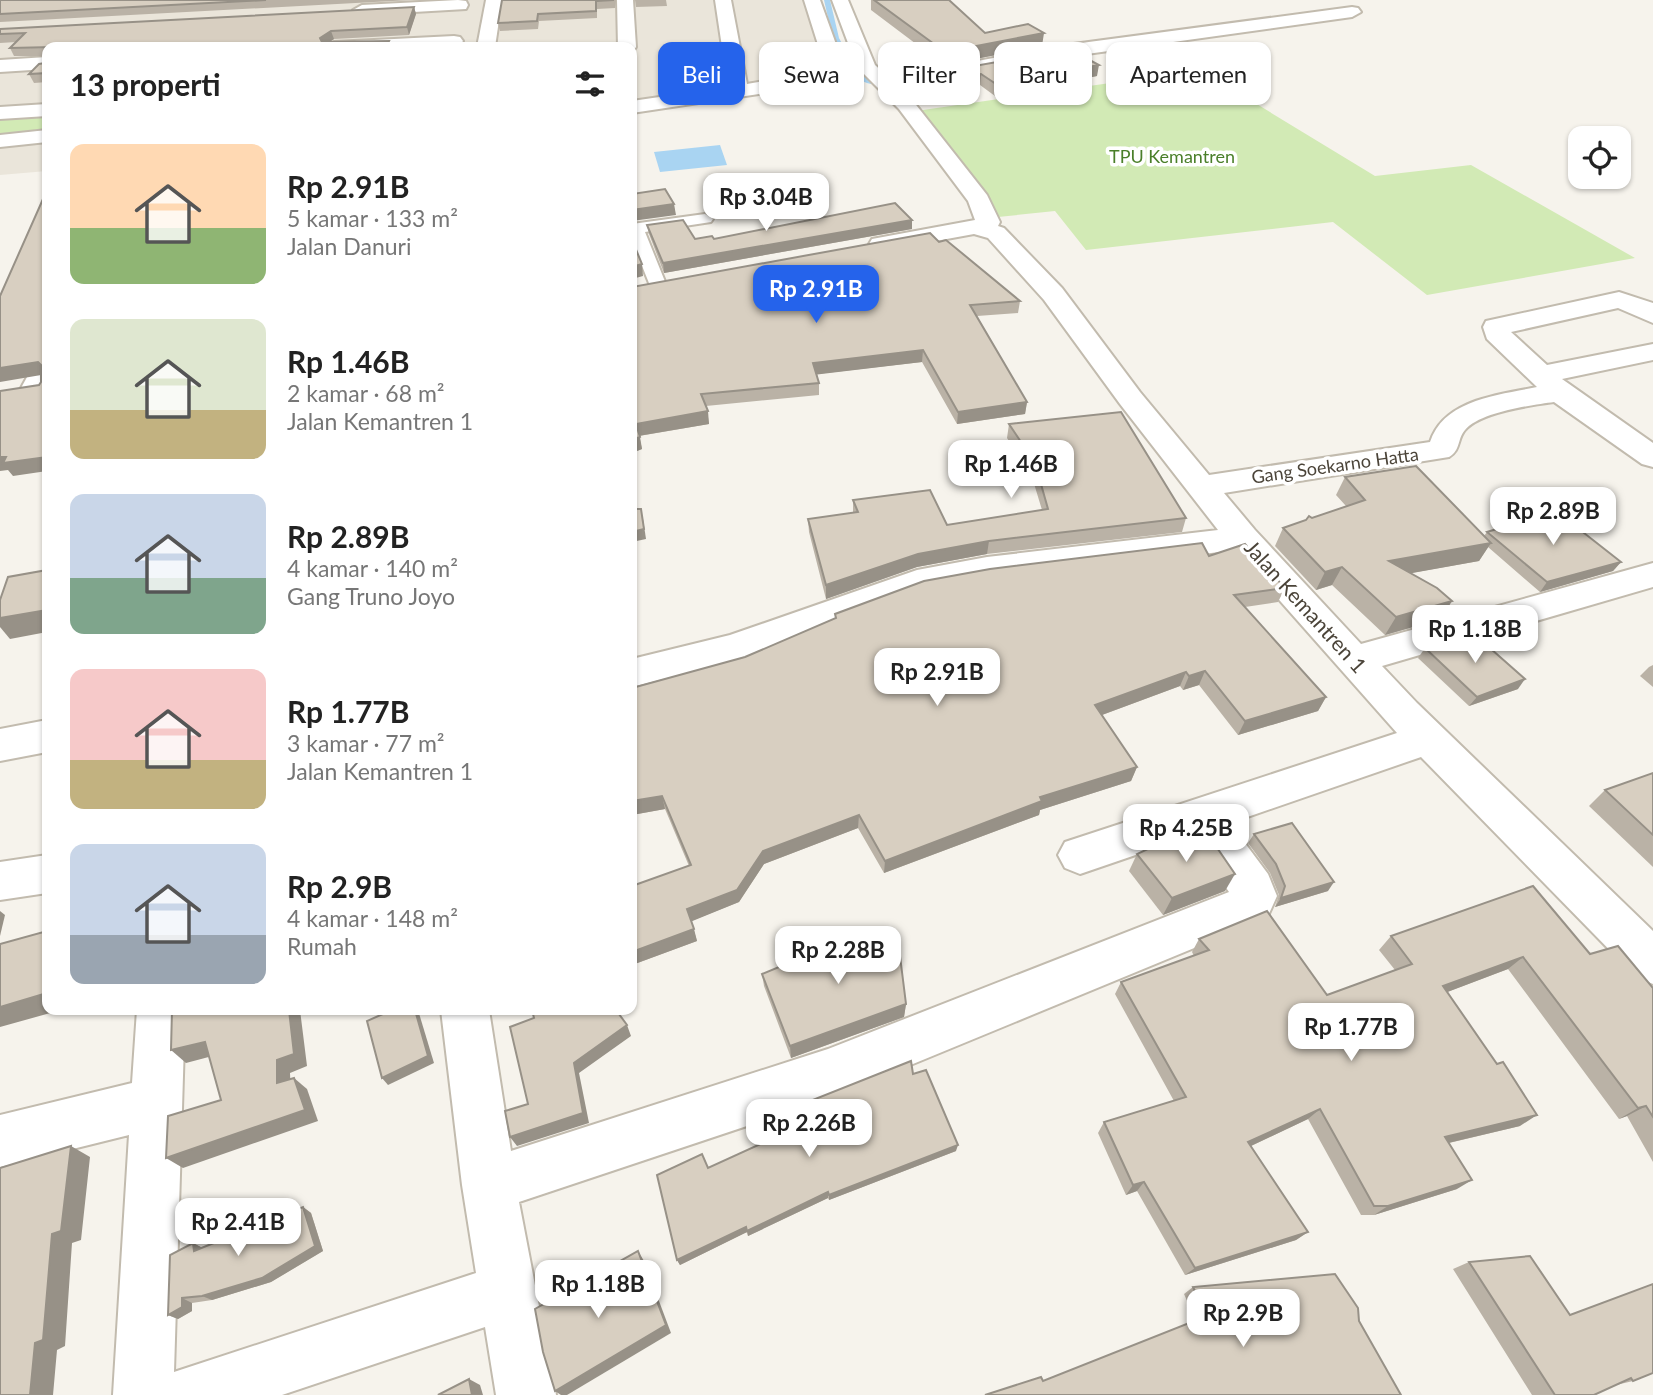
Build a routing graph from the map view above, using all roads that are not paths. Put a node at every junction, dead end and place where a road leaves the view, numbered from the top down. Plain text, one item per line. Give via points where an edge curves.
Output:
1 (494, 0) edge
2 (625, 0) edge
3 (723, 0) edge
4 (812, 0) edge
5 (460, 2) edge
6 (841, 3) edge
7 (865, 3) dead end
8 (348, 11) edge
9 (1352, 12) dead end
10 (453, 42) edge
11 (487, 42) edge
12 (627, 42) edge
13 (730, 42) edge
14 (42, 63) edge
15 (0, 66) edge
16 (980, 66) edge
17 (878, 77) edge
18 (745, 90) edge
19 (658, 103) edge
20 (904, 105) edge
21 (637, 106) edge
22 (42, 110) edge
23 (0, 113) edge
24 (42, 137) edge
25 (0, 141) edge
26 (705, 219) dead end
27 (637, 228) edge
28 (986, 228) junction
29 (637, 233) edge
30 (864, 247) edge
31 (685, 279) edge
32 (657, 284) junction
33 (637, 288) edge
34 (1653, 315) edge
35 (1653, 352) edge
36 (1550, 383) junction
37 (1653, 457) edge
38 (1202, 486) junction
39 (1243, 538) junction
40 (1649, 582) edge
41 (1353, 660) junction
42 (637, 672) edge
43 (42, 737) edge
44 (1428, 739) junction
45 (0, 745) edge
46 (1200, 815) junction
47 (1080, 855) dead end
48 (42, 875) edge
49 (0, 881) edge
50 (1653, 962) edge
51 (161, 1015) edge
52 (471, 1015) edge
53 (154, 1103) junction
54 (0, 1141) edge
55 (489, 1185) junction
56 (508, 1291) junction
57 (143, 1395) edge
58 (192, 1395) edge
59 (526, 1395) edge

1 - 11 street
2 - 12 street
3 - 13 street
4 - 18 street via 836,72 826,78
5 - 8 street
5 - 10 street
6 - 7 street
6 - 17 street via 866,67
9 - 16 street
14 - 15 street
19 - 21 street
20 - 28 street via 979,200
22 - 23 street
24 - 25 street
26 - 27 lane
28 - 30 street
28 - 38 street, Jalan Kemantren 1 via 1053,294
29 - 32 lane
31 - 32 street
32 - 33 street
34 - 36 street via 1619,300 1496,327
35 - 36 street, Gang Soekarno Hatta
36 - 37 street
36 - 38 street, Gang Soekarno Hatta via 1457,421 1438,450
38 - 39 street, Jalan Kemantren 1
39 - 41 street, Jalan Kemantren 1
39 - 42 street via 916,582 736,647
40 - 41 street
41 - 44 street, Jalan Kemantren 1
43 - 45 street
44 - 46 street
44 - 50 street, Jalan Kemantren 1
46 - 47 street
46 - 55 street via 1252,888 1251,904 828,1074
48 - 49 street
51 - 53 street
52 - 55 street
53 - 54 street
53 - 57 street
55 - 56 street
56 - 58 street
56 - 59 street

